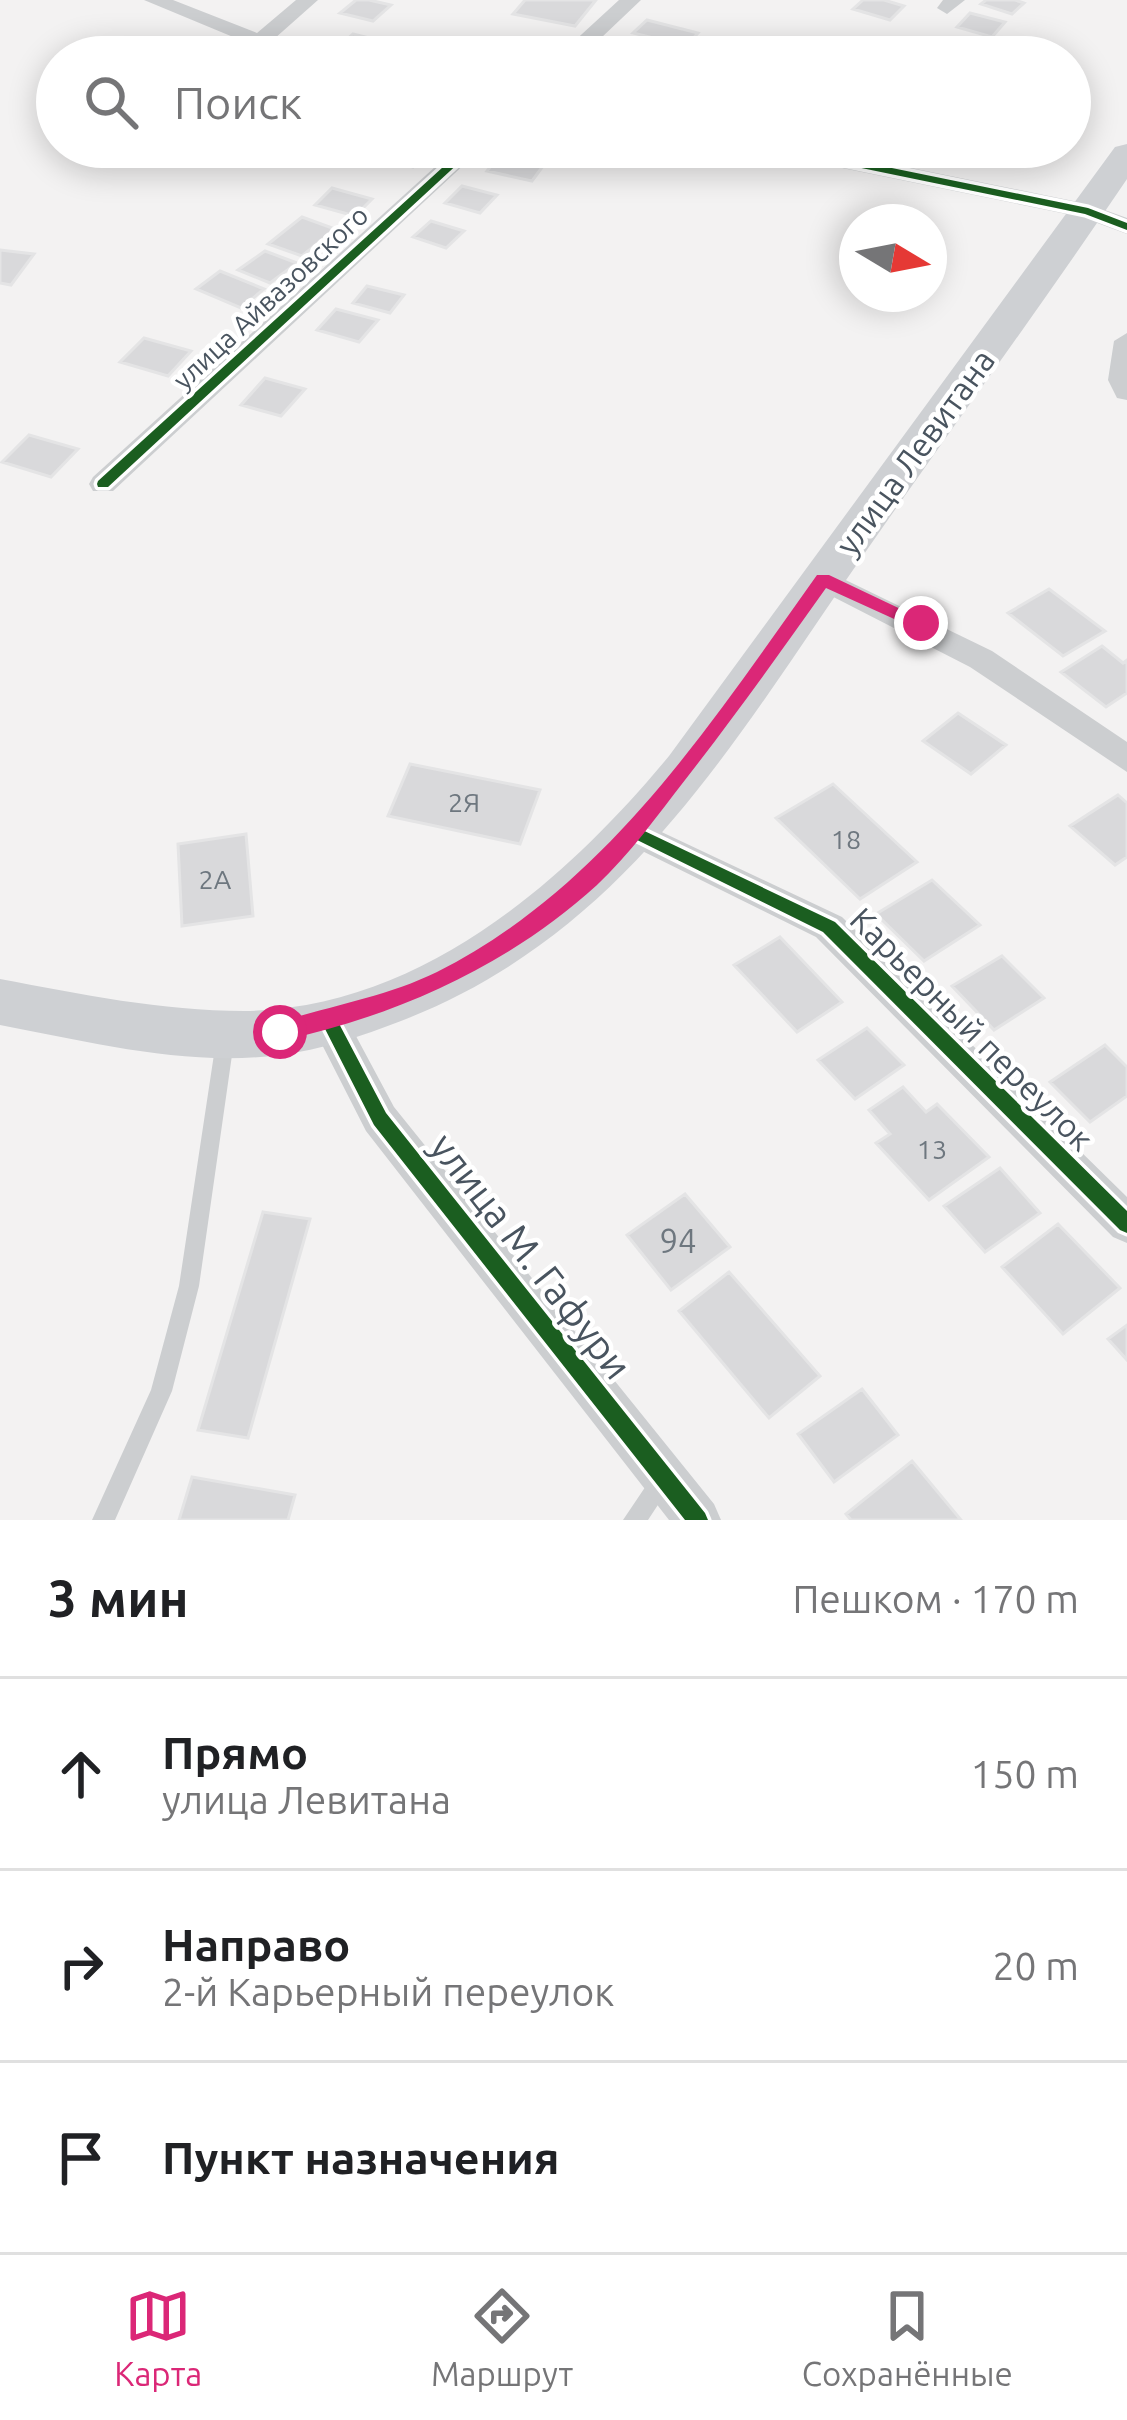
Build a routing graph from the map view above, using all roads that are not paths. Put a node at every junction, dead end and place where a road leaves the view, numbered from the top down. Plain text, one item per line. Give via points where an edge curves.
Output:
1 (154, 0) edge
2 (308, 0) edge
3 (631, 0) edge
4 (250, 36) edge
5 (266, 36) edge
6 (591, 36) edge
7 (1127, 154) edge
8 (448, 168) edge
9 (871, 168) edge
10 (1108, 219) edge
11 (1127, 340) edge
12 (1127, 392) edge
13 (104, 484) dead end
14 (823, 579) junction
15 (1127, 760) edge
16 (634, 832) junction
17 (0, 1002) edge
18 (329, 1021) junction
19 (226, 1034) junction
20 (1127, 1224) edge
21 (665, 1478) junction
22 (104, 1520) edge
23 (634, 1520) edge
24 (698, 1520) edge

1 - 4 street
2 - 5 street
3 - 6 street
7 - 10 main road, улица Левитана
8 - 13 street, улица Айвазовского
9 - 10 street
10 - 14 main road, улица Левитана
11 - 12 street
14 - 15 street via 921,623
14 - 16 main road, улица Левитана
16 - 18 main road, улица Левитана via 590,879 514,938 442,980
16 - 20 street, Карьерный переулок via 830,927
17 - 19 main road, улица Левитана
18 - 19 main road, улица Левитана
18 - 21 street, улица М. Гафури via 380,1119
19 - 22 lane via 189,1286 161,1391
21 - 23 lane
21 - 24 street, улица М. Гафури

